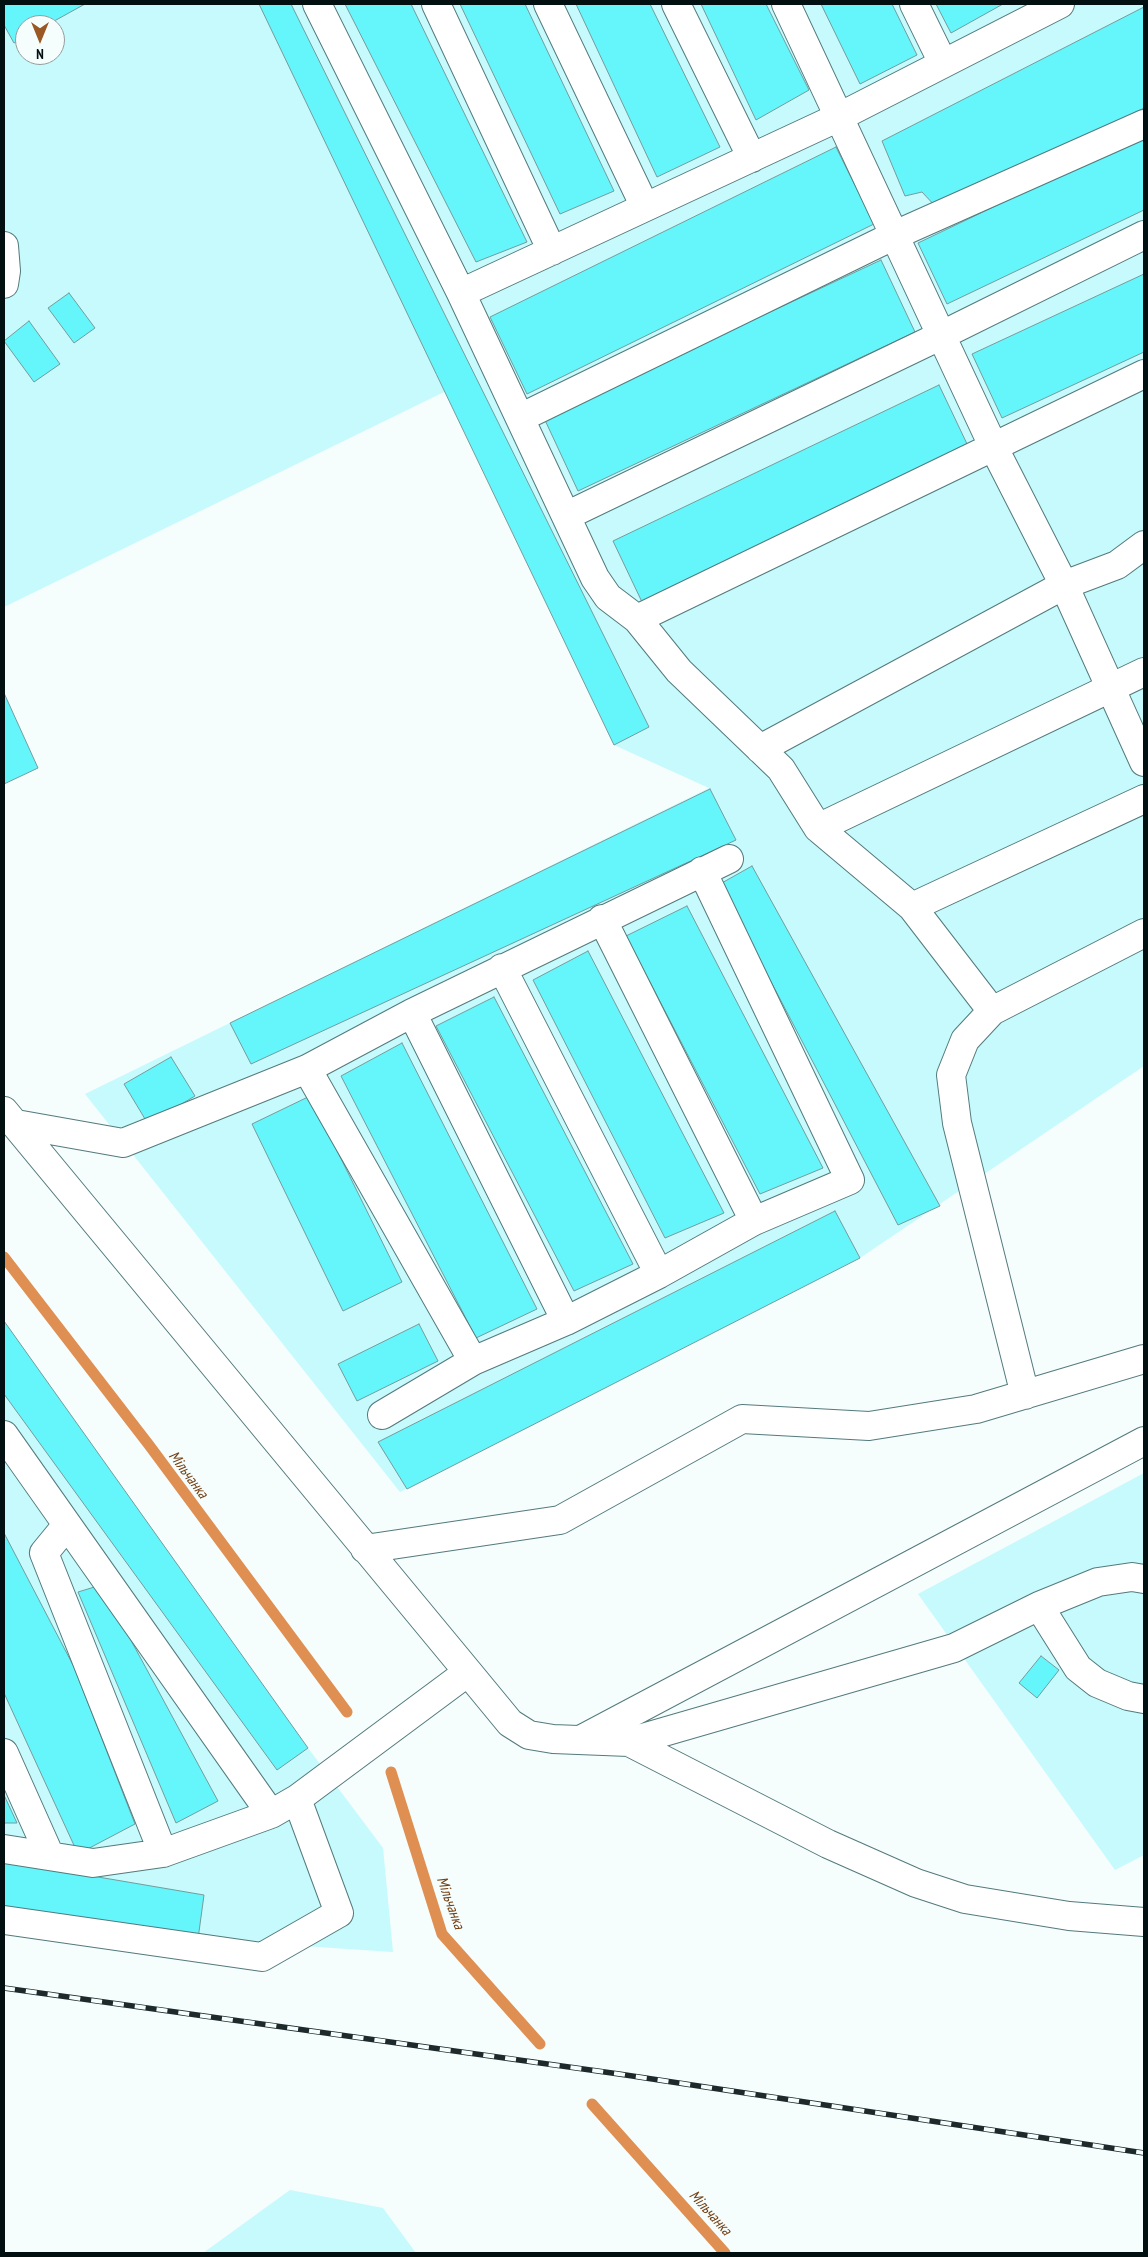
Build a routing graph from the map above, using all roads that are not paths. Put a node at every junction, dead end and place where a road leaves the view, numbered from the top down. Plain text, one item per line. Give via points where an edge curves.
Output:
1 (317, 4) edge
2 (436, 4) edge
3 (548, 4) edge
4 (676, 4) edge
5 (786, 4) edge
6 (914, 4) edge
7 (1044, 7) edge
8 (943, 63) junction
9 (839, 117) junction
10 (1144, 124) edge
11 (752, 158) junction
12 (645, 208) junction
13 (895, 235) junction
14 (1144, 235) edge
15 (4, 246) edge
16 (552, 251) junction
17 (4, 284) edge
18 (461, 293) junction
19 (942, 336) junction
20 (1144, 374) edge
21 (520, 418) junction
22 (994, 448) junction
23 (566, 516) junction
24 (1144, 545) edge
25 (1064, 585) junction
26 (637, 619) junction
27 (1144, 672) edge
28 (1111, 689) junction
29 (760, 749) junction
30 (1144, 762) edge
31 (1144, 799) edge
32 (818, 828) junction
33 (729, 859) dead end
34 (702, 871) junction
35 (912, 907) junction
36 (602, 919) junction
37 (1144, 933) edge
38 (502, 968) junction
39 (992, 1011) junction
40 (412, 1013) junction
41 (307, 1069) junction
42 (10, 1118) edge
43 (754, 1220) junction
44 (659, 1274) junction
45 (566, 1321) junction
46 (1144, 1359) edge
47 (473, 1361) junction
48 (1025, 1395) junction
49 (382, 1415) dead end
50 (4, 1435) edge
51 (1144, 1442) edge
52 (67, 1525) junction
53 (365, 1549) junction
54 (1144, 1579) edge
55 (1039, 1606) junction
56 (468, 1672) junction
57 (1144, 1699) edge
58 (582, 1739) junction
59 (629, 1742) junction
60 (4, 1753) edge
61 (297, 1799) junction
62 (271, 1814) junction
63 (4, 1849) edge
64 (163, 1853) junction
65 (50, 1856) junction
66 (4, 1920) edge
67 (1144, 1922) edge

1 - 18 lane
2 - 16 lane
3 - 12 lane
4 - 11 lane
5 - 9 lane
6 - 8 lane
7 - 8 lane
8 - 9 lane
9 - 11 lane
9 - 13 lane
10 - 13 lane
11 - 12 lane
12 - 16 lane
13 - 19 lane
13 - 21 lane
14 - 19 lane
15 - 17 lane
16 - 18 lane
18 - 21 lane
19 - 22 lane
19 - 23 lane
20 - 22 lane
21 - 23 lane
22 - 25 lane
22 - 26 lane
23 - 26 lane via 595,578 608,597
24 - 25 lane via 1117,565
25 - 28 lane
25 - 29 lane
26 - 29 lane via 679,671
27 - 28 lane
28 - 30 lane
28 - 32 lane
29 - 32 lane via 781,769
31 - 35 lane
32 - 35 lane
33 - 34 lane
34 - 36 lane
34 - 43 lane via 850,1180
35 - 39 lane
36 - 38 lane
36 - 43 lane
37 - 39 lane
38 - 40 lane
38 - 44 lane
39 - 48 lane via 965,1040 951,1075 956,1123
40 - 41 lane
40 - 45 lane
41 - 42 lane via 123,1143
41 - 47 lane
42 - 53 lane
43 - 44 lane
44 - 45 lane
45 - 47 lane
46 - 48 lane
47 - 49 lane
48 - 53 lane via 976,1409 869,1426 742,1420 560,1520
50 - 52 lane
51 - 58 lane
52 - 62 lane
52 - 64 lane via 44,1554
53 - 56 lane
54 - 55 lane via 1098,1582
55 - 57 lane via 1078,1668 1096,1683
55 - 59 lane via 954,1648
56 - 58 lane via 510,1724 528,1735
56 - 61 lane
58 - 59 lane
59 - 67 lane via 828,1844 916,1883 965,1899 1069,1916
60 - 65 lane
61 - 62 lane
61 - 66 lane via 338,1913 262,1957
62 - 64 lane
63 - 65 lane
64 - 65 lane via 93,1864

